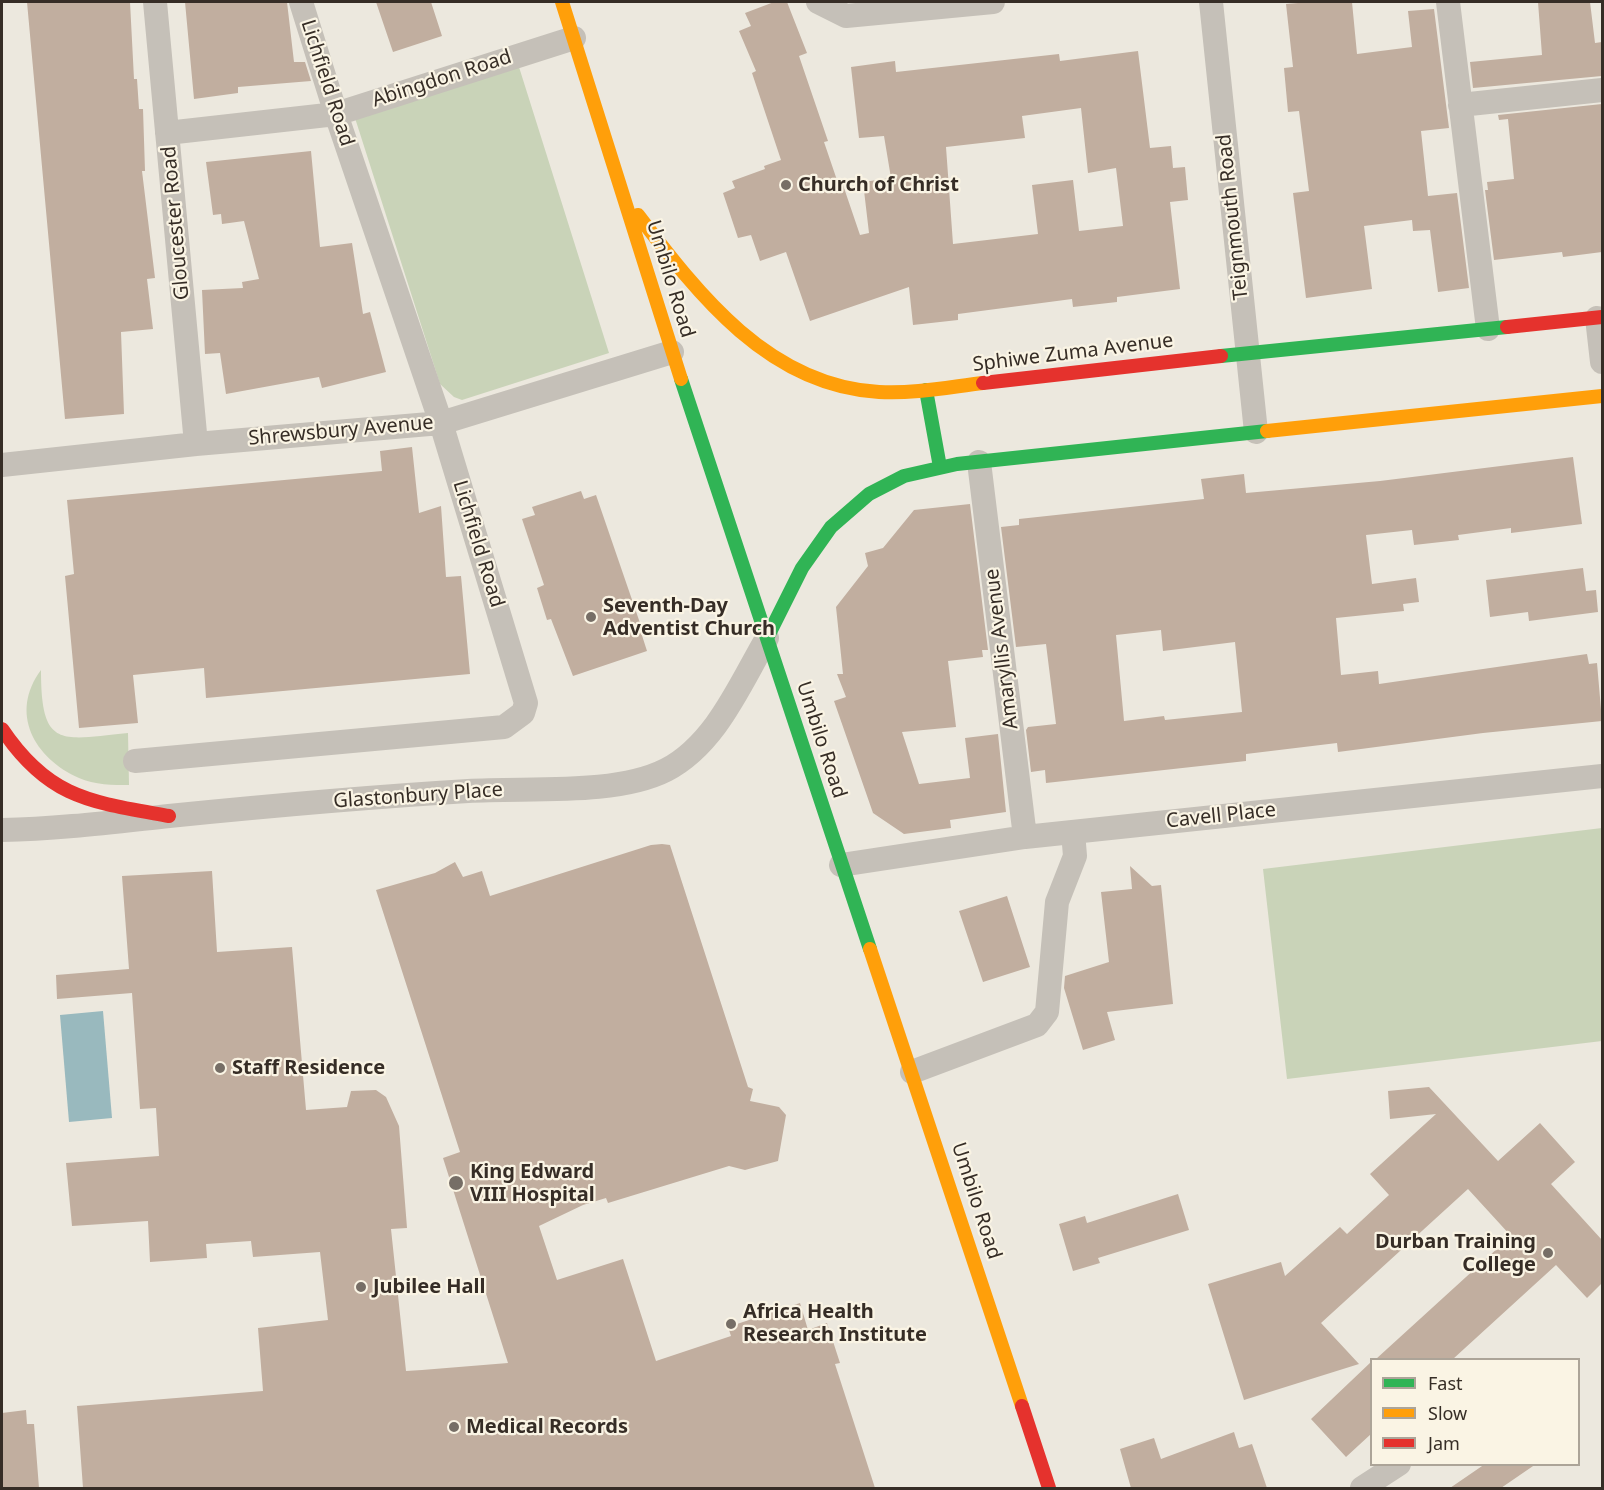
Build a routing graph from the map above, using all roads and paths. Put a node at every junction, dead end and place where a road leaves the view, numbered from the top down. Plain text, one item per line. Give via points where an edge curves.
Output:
1 (155, 2) edge
2 (301, 2) edge
3 (562, 2) edge
4 (818, 2) edge
5 (993, 2) edge
6 (1212, 2) edge
7 (1448, 2) edge
8 (574, 38) junction
9 (1602, 90) edge
10 (1460, 105) junction
11 (336, 114) junction
12 (167, 133) junction
13 (625, 197) junction
14 (1600, 318) edge
15 (1488, 329) junction
16 (672, 352) junction
17 (1246, 353) junction
18 (1602, 362) edge
19 (926, 390) junction
20 (1602, 396) edge
21 (441, 423) junction
22 (1256, 432) junction
23 (196, 444) junction
24 (979, 462) junction
25 (2, 465) edge
26 (940, 467) junction
27 (767, 638) junction
28 (2, 729) edge
29 (135, 761) dead end
30 (1602, 776) edge
31 (169, 816) junction
32 (2, 830) edge
33 (1073, 832) junction
34 (1025, 837) junction
35 (841, 865) junction
36 (912, 1072) junction
37 (1396, 1466) edge
38 (1049, 1488) edge
39 (1362, 1488) edge

1 - 12 street, Gloucester Road
2 - 11 street, Lichfield Road
3 - 8 street, Umbilo Road
4 - 5 street via 846,16
6 - 17 street, Teignmouth Road
7 - 10 street
8 - 11 street, Abingdon Road
8 - 13 street, Umbilo Road
9 - 10 street
10 - 15 street
11 - 12 street, Abingdon Road
11 - 21 street, Lichfield Road
12 - 23 street, Gloucester Road
13 - 16 street, Umbilo Road
13 - 19 street, Sphiwe Zuma Avenue via 691,285 749,342 782,364 851,388 878,392
14 - 15 street, Sphiwe Zuma Avenue
14 - 18 street
15 - 17 street, Sphiwe Zuma Avenue
16 - 21 street, Shrewsbury Avenue
16 - 27 street, Umbilo Road
17 - 19 street, Sphiwe Zuma Avenue
17 - 22 street, Teignmouth Road
19 - 26 street
20 - 22 street
21 - 23 street, Shrewsbury Avenue
21 - 29 street, Lichfield Road via 525,694 523,713 504,727
22 - 24 street
23 - 25 street, Shrewsbury Avenue
24 - 26 street
24 - 34 street, Amaryllis Avenue
26 - 27 street via 895,479 868,495 830,527 798,571
27 - 31 street, Glastonbury Place via 715,726 698,746 666,770 641,778 604,786 469,791
27 - 35 street, Umbilo Road
28 - 31 street via 15,752 53,785 85,800
30 - 33 street, Cavell Place
31 - 32 street, Glastonbury Place via 94,826
33 - 34 street, Cavell Place
33 - 36 street via 1075,856 1057,902 1047,1012 1043,1019 1037,1025
34 - 35 street, Cavell Place
35 - 36 street, Umbilo Road
36 - 38 street, Umbilo Road
37 - 39 street

